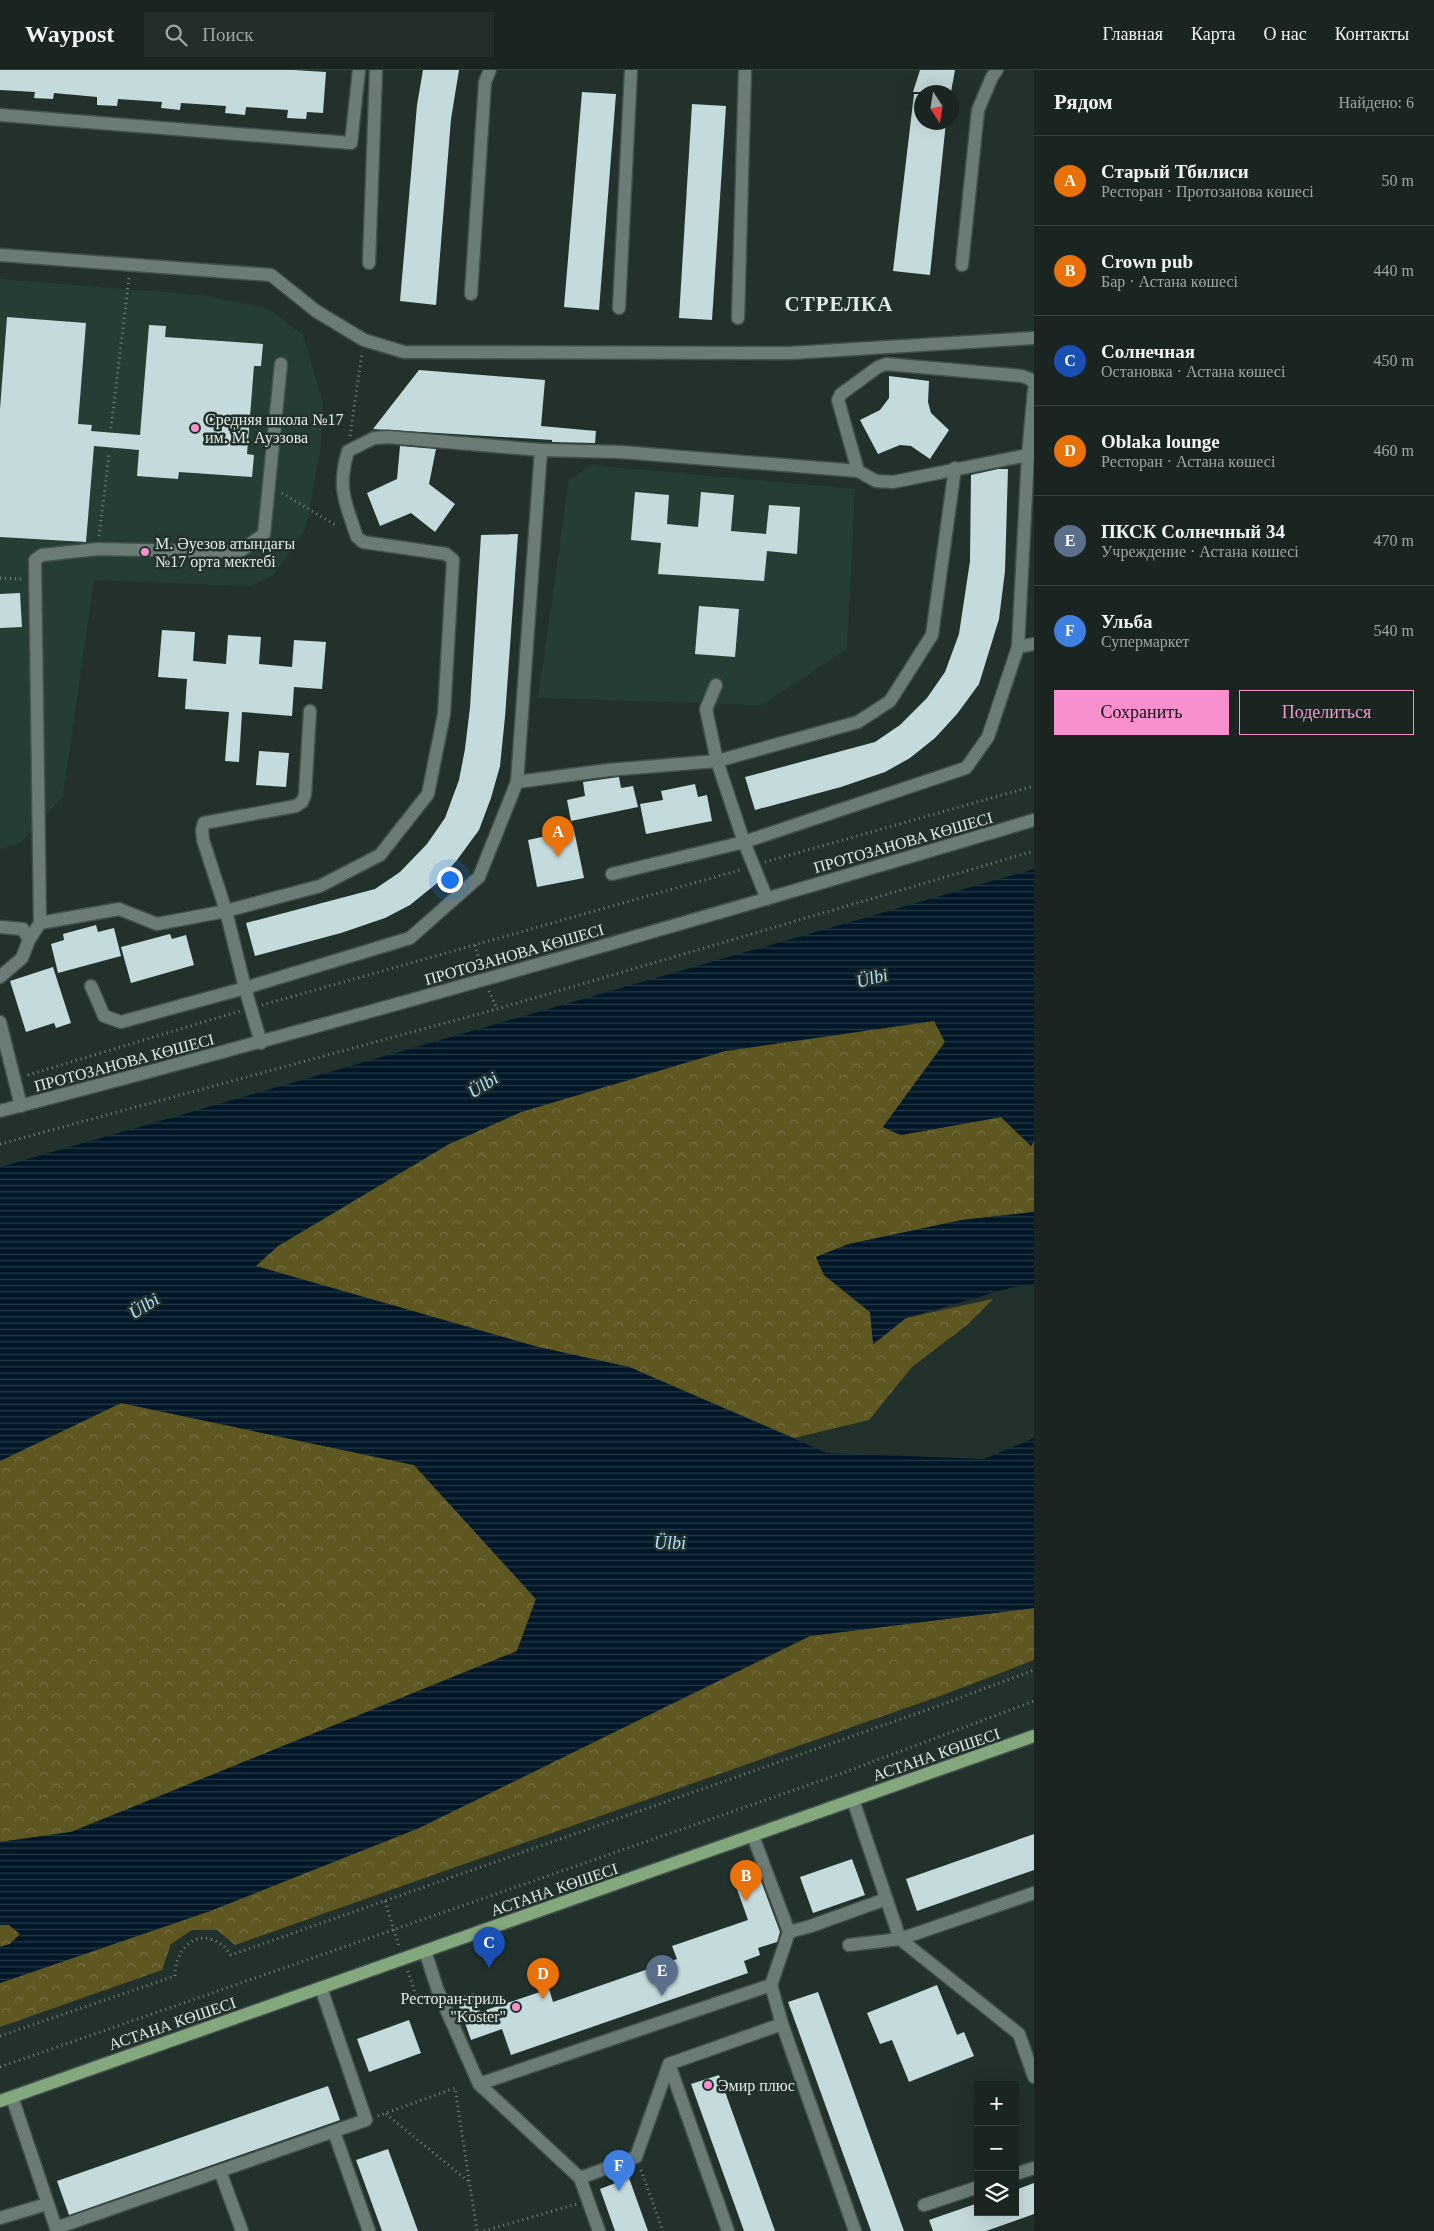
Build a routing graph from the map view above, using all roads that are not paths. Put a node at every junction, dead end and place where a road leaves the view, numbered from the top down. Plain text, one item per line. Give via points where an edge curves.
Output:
1 (359, 70) edge
2 (376, 70) edge
3 (490, 70) edge
4 (631, 70) edge
5 (745, 70) edge
6 (997, 70) edge
7 (0, 115) edge
8 (0, 255) edge
9 (369, 263) dead end
10 (962, 266) dead end
11 (471, 294) dead end
12 (618, 308) dead end
13 (738, 318) dead end
14 (1034, 338) edge
15 (281, 364) dead end
16 (1034, 383) edge
17 (1034, 390) edge
18 (541, 450) junction
19 (1028, 456) junction
20 (955, 468) junction
21 (858, 471) junction
22 (1034, 644) edge
23 (1018, 647) junction
24 (716, 685) dead end
25 (310, 711) dead end
26 (717, 760) junction
27 (516, 782) junction
28 (1034, 820) edge
29 (744, 842) junction
30 (612, 874) dead end
31 (767, 899) junction
32 (226, 911) junction
33 (40, 923) junction
34 (0, 927) edge
35 (29, 940) junction
36 (0, 977) edge
37 (91, 986) dead end
38 (245, 988) junction
39 (0, 1022) edge
40 (261, 1043) junction
41 (21, 1106) junction
42 (0, 1111) edge
43 (1034, 1736) edge
44 (852, 1800) junction
45 (753, 1836) junction
46 (1034, 1893) edge
47 (886, 1898) junction
48 (789, 1932) junction
49 (900, 1939) junction
50 (849, 1945) dead end
51 (425, 1951) junction
52 (771, 1985) junction
53 (321, 1988) junction
54 (782, 2024) junction
55 (669, 2064) junction
56 (1034, 2077) edge
57 (479, 2084) junction
58 (12, 2097) junction
59 (0, 2101) edge
60 (334, 2132) junction
61 (1034, 2168) edge
62 (220, 2171) junction
63 (1019, 2173) edge
64 (580, 2178) junction
65 (974, 2188) edge
66 (47, 2204) junction
67 (924, 2205) dead end
68 (0, 2218) edge
69 (57, 2230) edge
70 (242, 2231) edge
71 (369, 2231) edge
72 (599, 2231) edge
73 (728, 2231) edge
74 (855, 2231) edge

1 - 7 street via 351,143
2 - 9 street
3 - 11 street via 485,82
4 - 12 street
5 - 13 street
6 - 10 street via 978,110
8 - 14 street via 272,275 316,311 364,340 404,352 790,353
15 - 33 street via 264,534 239,552 98,549 42,555 35,560
16 - 21 street via 1022,376 886,364 878,367 841,394 838,400
17 - 19 street
18 - 21 street via 621,452
18 - 27 street
18 - 32 street via 388,436 374,438 348,451 342,471 342,495 357,537 363,542 446,554 453,560 444,714 428,794 380,855 320,886
19 - 20 street
19 - 23 street
20 - 21 street via 893,482 876,481
20 - 26 street via 932,635 890,700 858,722
22 - 23 street
23 - 29 street via 988,737 966,768
24 - 26 street via 706,709
25 - 32 street via 302,802 296,806 204,823 203,840
26 - 27 street
26 - 29 street
27 - 38 street via 479,878 410,938
28 - 31 street, ПРОТОЗАНОВА КӨШЕСІ
29 - 30 street
29 - 31 street
31 - 40 street, ПРОТОЗАНОВА КӨШЕСІ
32 - 33 street via 157,924 119,908
32 - 38 street
33 - 35 street
34 - 35 street via 23,929
35 - 36 street via 22,958
37 - 38 street via 104,1016 121,1022
38 - 40 street
39 - 41 street
40 - 41 street, ПРОТОЗАНОВА КӨШЕСІ
41 - 42 street, ПРОТОЗАНОВА КӨШЕСІ
43 - 44 main road, АСТАНА КӨШЕСІ
44 - 45 main road, АСТАНА КӨШЕСІ
44 - 47 street
45 - 48 street
45 - 51 main road, АСТАНА КӨШЕСІ
46 - 49 street
47 - 48 street
47 - 49 street
48 - 52 street
49 - 50 street
49 - 56 street via 1019,2034
51 - 53 main road, АСТАНА КӨШЕСІ
51 - 57 street via 438,1991
52 - 54 street
52 - 57 street
53 - 58 main road, АСТАНА КӨШЕСІ
53 - 60 street via 366,2120
54 - 55 street
54 - 74 street
55 - 64 street via 636,2157
55 - 73 street
57 - 64 street
58 - 59 main road, АСТАНА КӨШЕСІ
58 - 66 street
60 - 62 street
60 - 71 street
61 - 63 street
62 - 69 street
62 - 70 street
64 - 72 street
65 - 67 street
66 - 68 street
66 - 69 street

